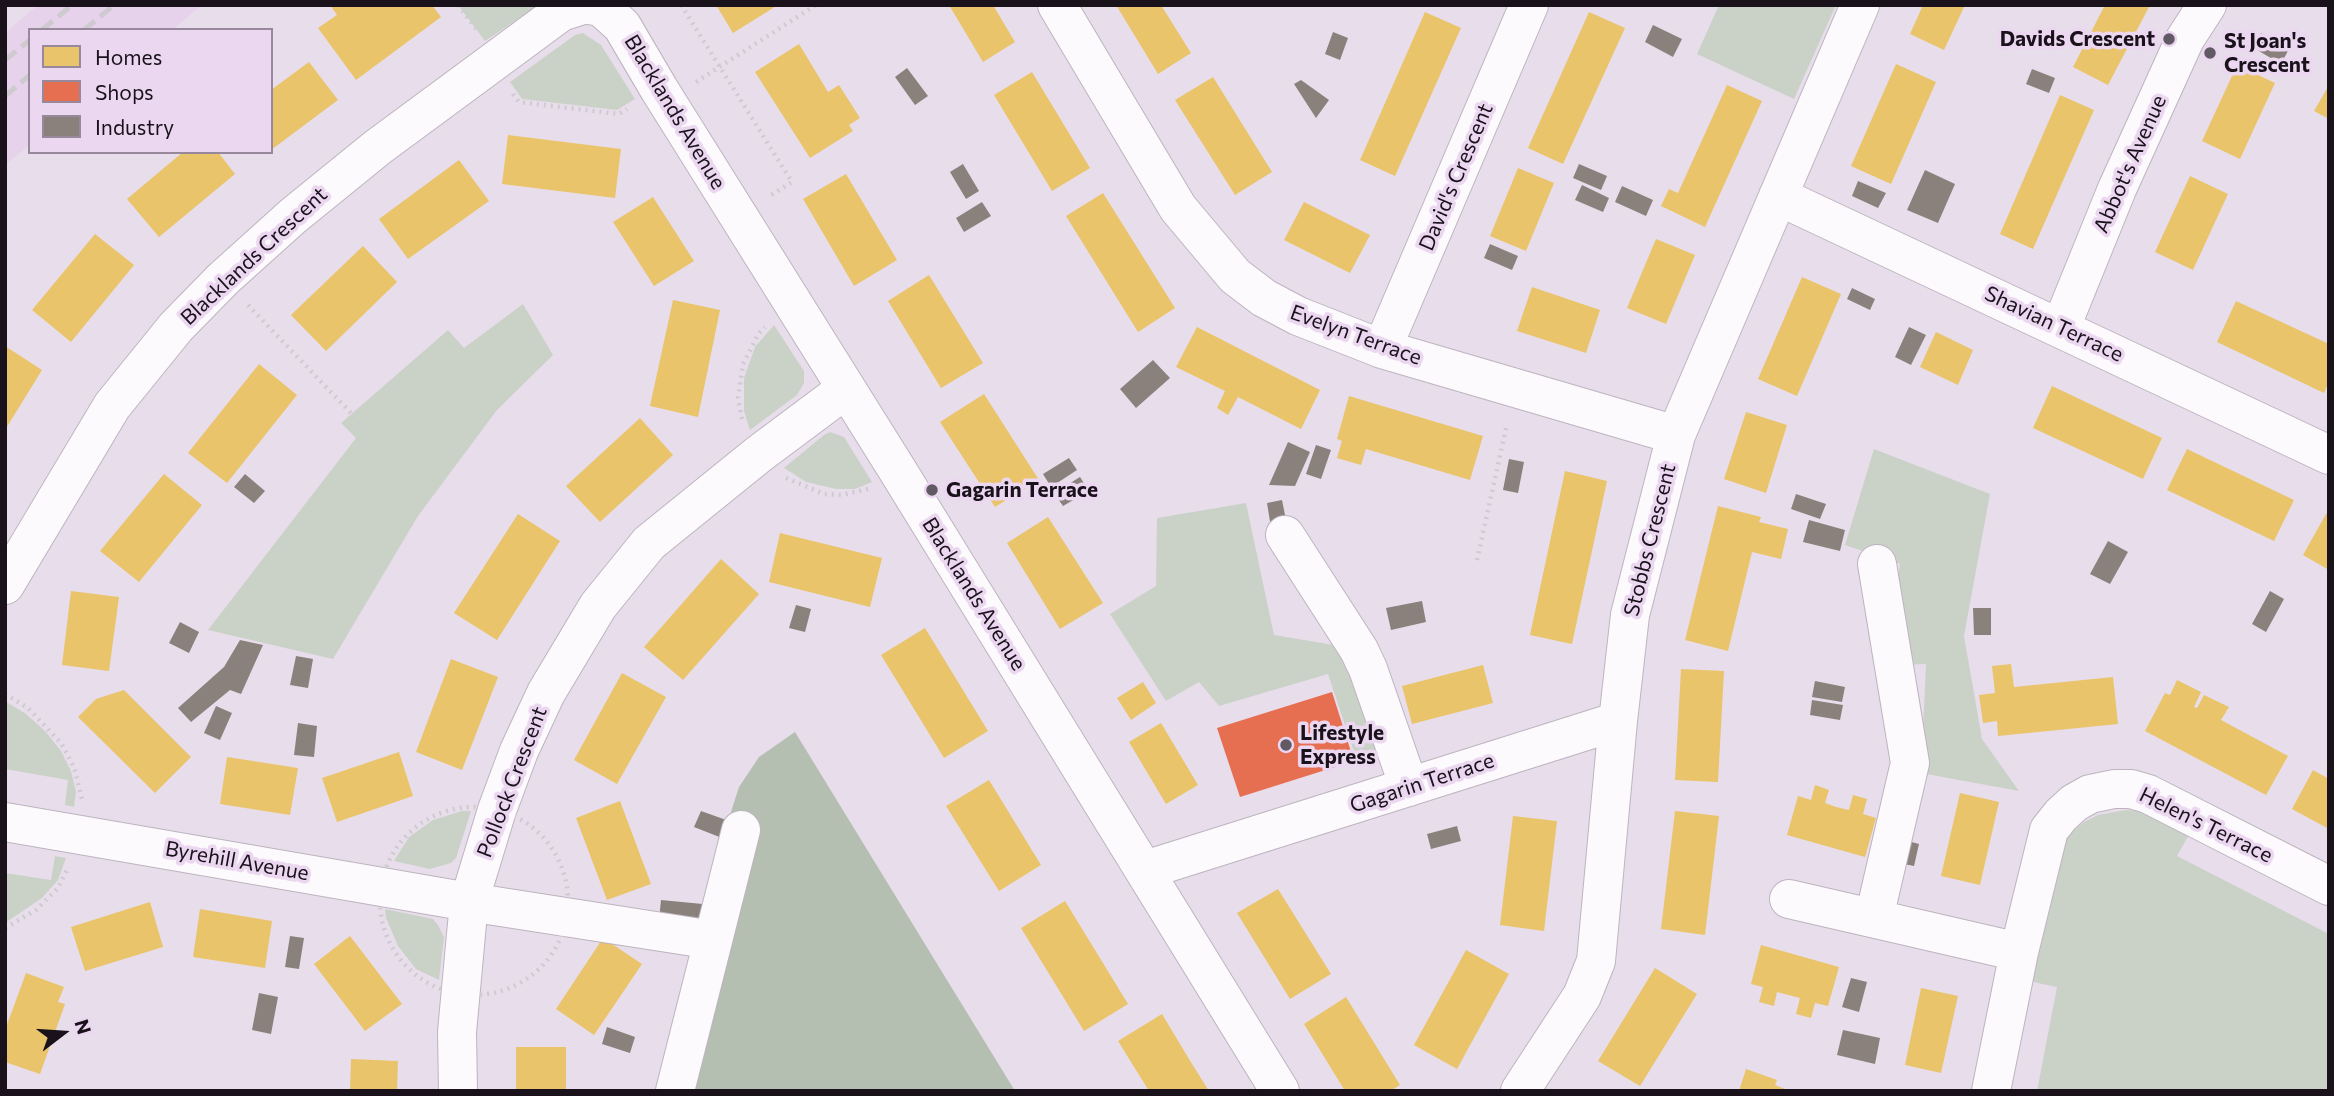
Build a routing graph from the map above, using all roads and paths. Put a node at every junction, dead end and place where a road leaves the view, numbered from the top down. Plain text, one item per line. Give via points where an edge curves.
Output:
1 (681, 5) edge
2 (816, 5) edge
3 (1057, 5) edge
4 (1529, 5) edge
5 (1860, 5) edge
6 (2207, 5) edge
7 (573, 7) edge
8 (491, 65) junction
9 (719, 67) junction
10 (663, 94) junction
11 (1778, 196) junction
12 (739, 217) junction
13 (223, 279) junction
14 (793, 304) junction
15 (2061, 327) junction
16 (1382, 349) junction
17 (1515, 388) junction
18 (846, 389) junction
19 (366, 429) dead end
20 (1676, 435) junction
21 (759, 454) junction
22 (2329, 455) edge
23 (898, 471) junction
24 (1285, 535) dead end
25 (1477, 560) dead end
26 (1877, 564) dead end
27 (5, 585) edge
28 (1618, 720) junction
29 (1409, 787) junction
30 (5, 822) edge
31 (741, 830) dead end
32 (1145, 870) junction
33 (2329, 886) edge
34 (1789, 899) dead end
35 (469, 902) junction
36 (1874, 918) junction
37 (713, 940) junction
38 (2019, 952) junction
39 (458, 1091) edge
40 (675, 1091) edge
41 (1280, 1091) edge
42 (1520, 1091) edge
43 (1991, 1091) edge

1 - 9 path
2 - 9 path
3 - 16 street, Evelyn Terrace via 1178,208 1235,276 1298,316
4 - 16 street, David's Crescent
5 - 11 street, Stobbs Crescent
6 - 15 street, Abbot's Avenue via 2185,39
7 - 8 street, Blacklands Crescent
7 - 10 street, Blacklands Avenue via 601,7 622,26
8 - 10 path via 519,102 619,114
8 - 13 street, Blacklands Crescent via 378,147
9 - 10 path
9 - 12 path via 792,182
10 - 12 street, Blacklands Avenue
11 - 15 street, Shavian Terrace
11 - 20 street, Stobbs Crescent
12 - 14 street, Blacklands Avenue
13 - 19 path
13 - 27 street, Blacklands Crescent via 176,327 112,405
14 - 18 street, Blacklands Avenue
14 - 21 path via 759,333 743,364 738,398 742,420
15 - 22 street, Shavian Terrace
16 - 17 street, Evelyn Terrace
17 - 20 street, Evelyn Terrace
17 - 25 path
18 - 21 street, Pollock Crescent
18 - 23 street, Blacklands Avenue
20 - 28 street, Stobbs Crescent via 1630,615
21 - 23 path via 780,475 824,494 875,487
21 - 35 street, Pollock Crescent via 649,543 598,606 546,693 519,751
23 - 32 street, Blacklands Avenue
24 - 29 street via 1359,650
26 - 36 street via 1910,763
28 - 29 street, Gagarin Terrace
28 - 42 street, Stobbs Crescent via 1596,961 1581,996
29 - 32 street, Gagarin Terrace
30 - 35 street, Byrehill Avenue
31 - 37 street
32 - 41 street, Blacklands Avenue
33 - 38 street, Helen's Terrace via 2148,794 2114,789 2090,794 2061,815 2049,831
34 - 36 street
35 - 37 street, Byrehill Avenue
35 - 39 street, Pollock Crescent via 457,1032
36 - 38 street
37 - 40 street
38 - 43 street, Helen's Terrace

